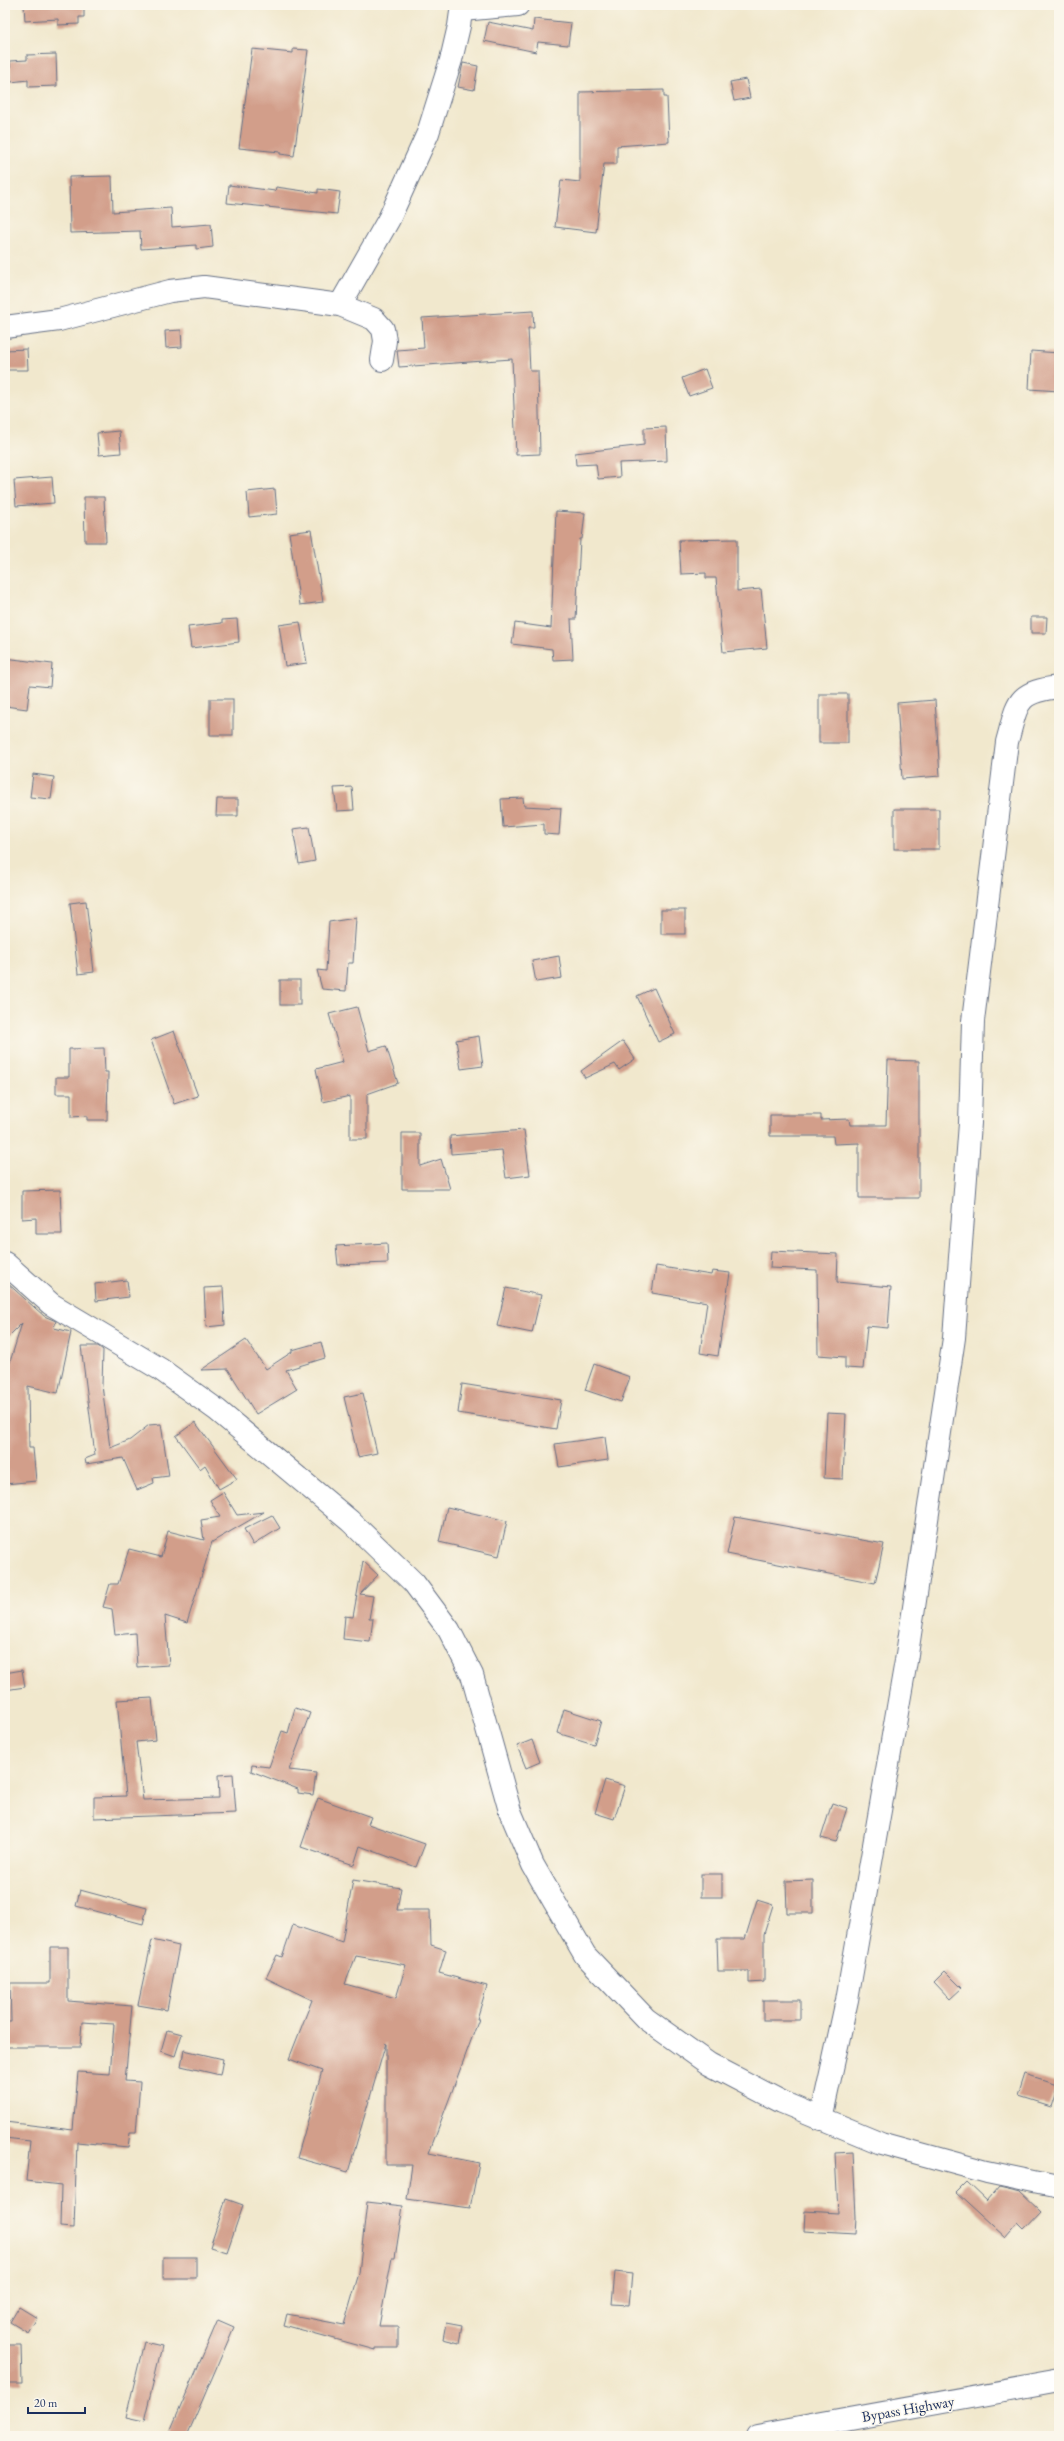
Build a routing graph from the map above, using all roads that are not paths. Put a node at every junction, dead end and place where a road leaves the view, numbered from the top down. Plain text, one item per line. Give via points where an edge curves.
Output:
1 (518, 5) edge
2 (462, 7) edge
3 (340, 305) junction
4 (5, 327) edge
5 (382, 360) dead end
6 (1059, 686) edge
7 (5, 1263) edge
8 (821, 2119) junction
9 (1059, 2187) edge
10 (1059, 2381) edge
11 (757, 2436) edge

1 - 2 street
2 - 3 street via 451,60 428,133 389,219
3 - 4 street via 204,286 170,291 59,320
3 - 5 street via 374,319 383,329 385,341
6 - 8 street via 1037,689 1020,701 1007,742 973,1021 970,1123 954,1338 906,1661 847,2000
7 - 8 street via 51,1304 160,1369 217,1410 350,1521 414,1582 449,1630 472,1675 510,1811 533,1865 585,1955 646,2018 709,2064
8 - 9 street via 881,2144 987,2172
10 - 11 street, Bypass Highway

